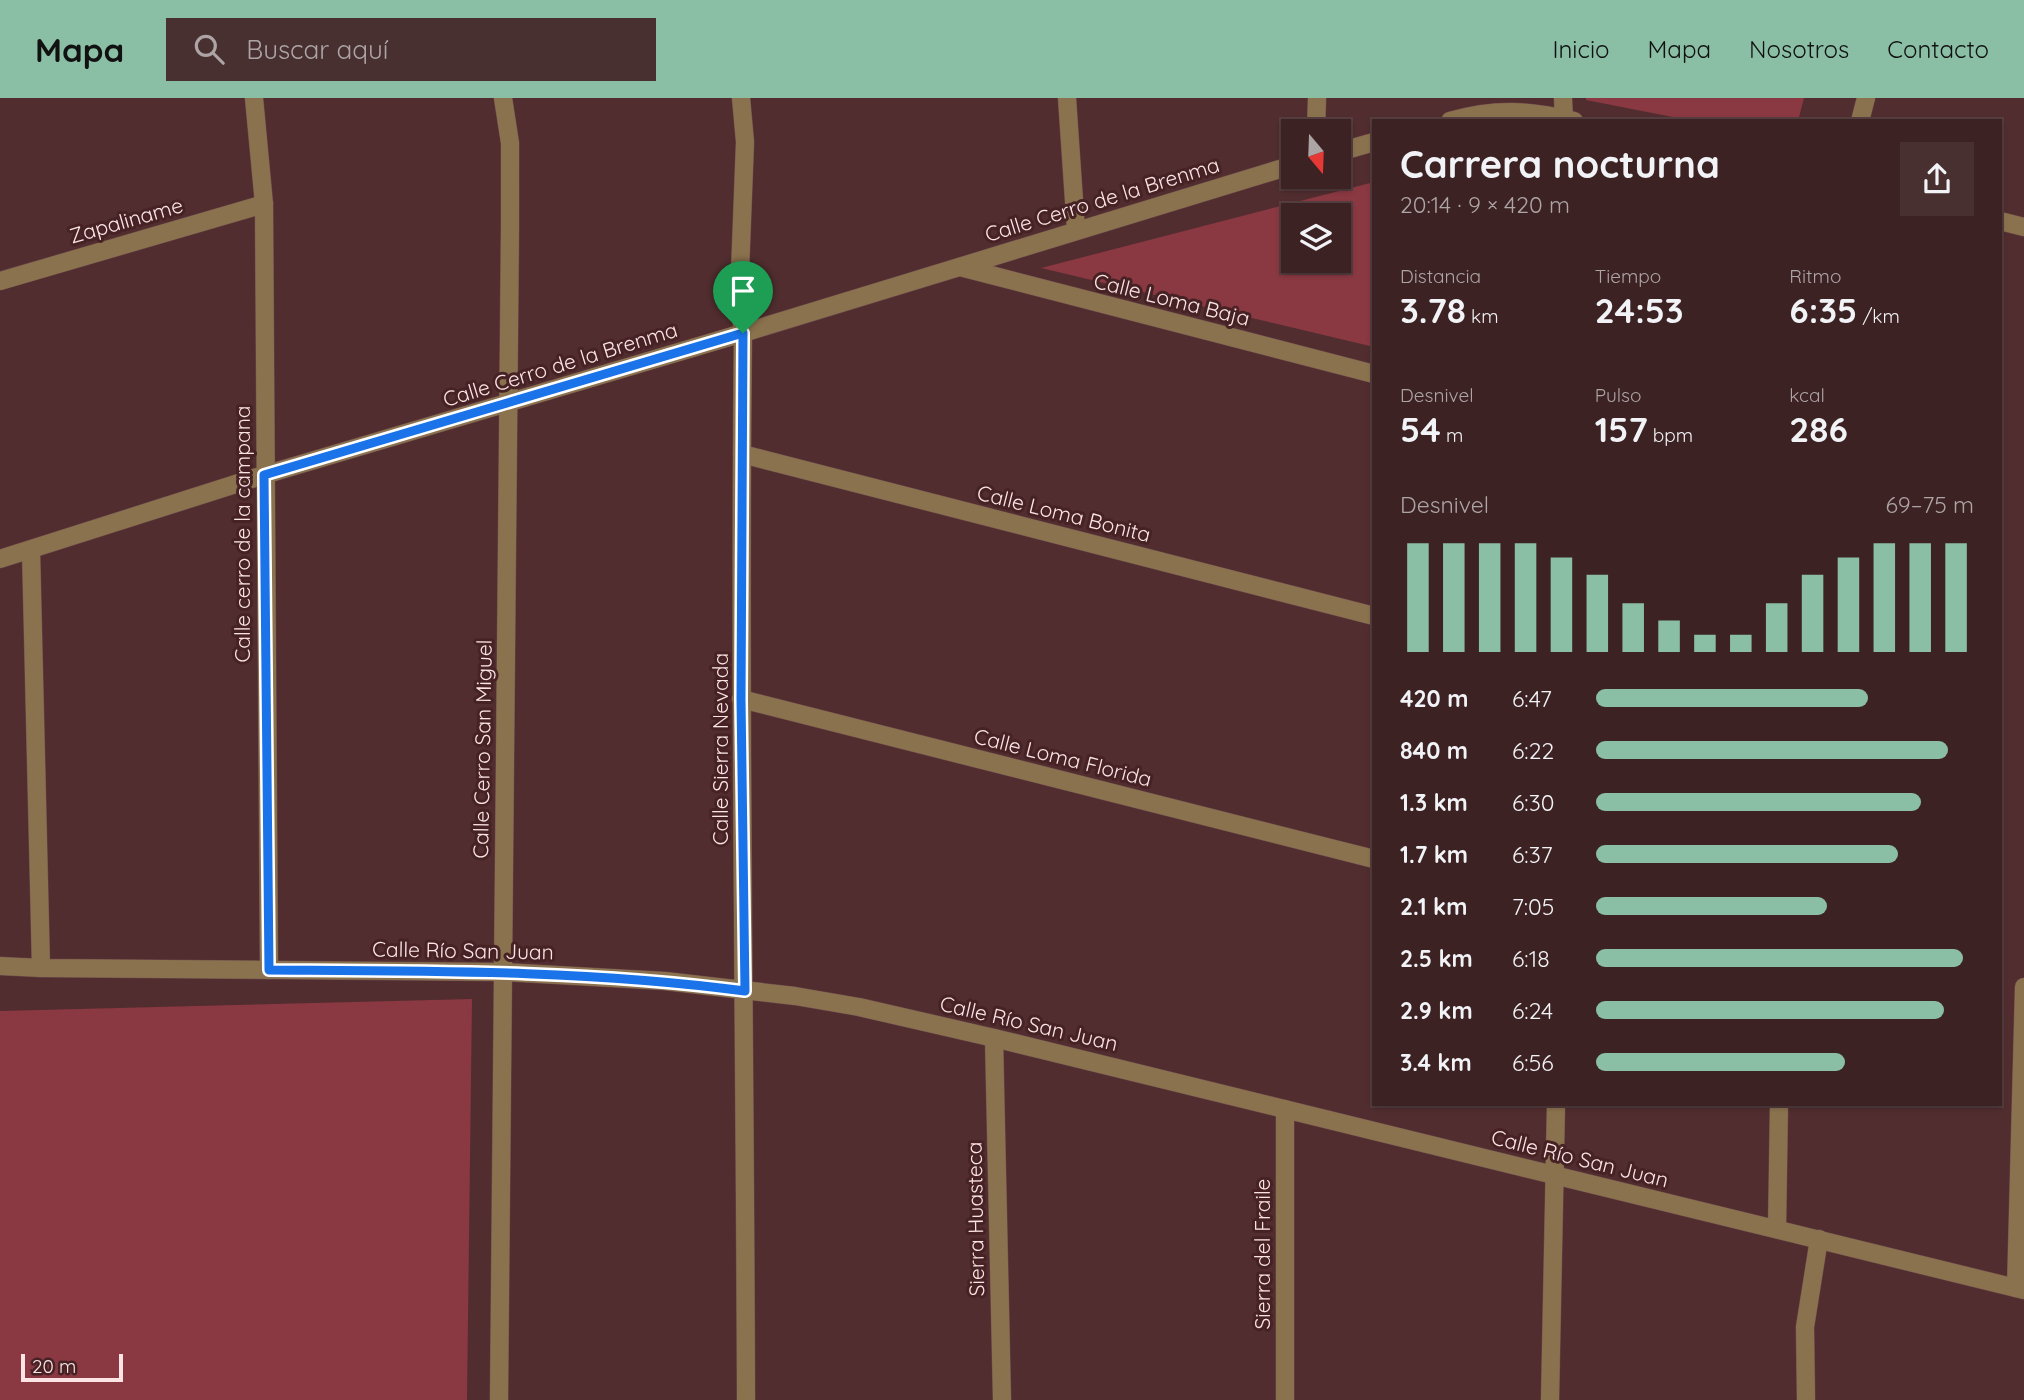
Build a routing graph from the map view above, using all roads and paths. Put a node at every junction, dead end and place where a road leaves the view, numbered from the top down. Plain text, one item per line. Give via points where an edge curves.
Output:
1 (254, 98) edge
2 (503, 98) edge
3 (741, 98) edge
4 (1067, 98) edge
5 (1317, 98) edge
6 (1563, 98) edge
7 (1866, 98) edge
8 (1317, 119) edge
9 (1457, 119) edge
10 (1562, 119) edge
11 (1567, 119) edge
12 (1861, 119) edge
13 (1372, 143) edge
14 (1351, 149) edge
15 (1281, 169) edge
16 (264, 204) junction
17 (2002, 222) edge
18 (2024, 227) edge
19 (1076, 230) junction
20 (960, 267) junction
21 (0, 281) edge
22 (743, 333) junction
23 (1372, 373) edge
24 (508, 403) junction
25 (742, 454) junction
26 (264, 475) junction
27 (31, 550) junction
28 (0, 559) edge
29 (1372, 615) edge
30 (741, 699) junction
31 (1372, 858) edge
32 (0, 966) edge
33 (41, 968) junction
34 (269, 970) junction
35 (502, 972) junction
36 (2024, 987) edge
37 (745, 991) junction
38 (994, 1038) junction
39 (1556, 1106) edge
40 (1779, 1106) edge
41 (1284, 1109) junction
42 (1553, 1174) junction
43 (1777, 1229) junction
44 (1819, 1240) junction
45 (2020, 1289) edge
46 (499, 1400) edge
47 (746, 1400) edge
48 (1002, 1400) edge
49 (1285, 1400) edge
50 (1550, 1400) edge
51 (1806, 1400) edge

1 - 16 street, Calle cerro de la campana
2 - 24 street, Calle Cerro San Miguel via 510,143
3 - 22 street, Calle Sierra Nevada via 746,142 740,298
4 - 19 street
5 - 8 street
6 - 11 street
7 - 12 street
9 - 10 street via 1512,110
13 - 14 street
15 - 19 street, Calle Cerro de la Brenma
16 - 21 street, Zapaliname
16 - 26 street, Calle cerro de la campana
17 - 18 street
19 - 20 street, Calle Cerro de la Brenma
20 - 22 street, Calle Cerro de la Brenma
20 - 23 street, Calle Loma Baja
22 - 24 street, Calle Cerro de la Brenma
22 - 25 street, Calle Sierra Nevada
24 - 26 street, Calle Cerro de la Brenma
24 - 35 street, Calle Cerro San Miguel
25 - 29 street, Calle Loma Bonita
25 - 30 street, Calle Sierra Nevada
26 - 27 street, Calle Cerro de la Brenma
26 - 34 street, Calle cerro de la campana
27 - 28 street, Calle Cerro de la Brenma
27 - 33 street
30 - 31 street, Calle Loma Florida
30 - 37 street, Calle Sierra Nevada
32 - 33 street, Calle Río San Juan
33 - 34 street, Calle Río San Juan
34 - 35 street, Calle Río San Juan
35 - 37 street, Calle Río San Juan via 664,981
35 - 46 street, Calle Cerro San Miguel
36 - 45 street
37 - 38 street, Calle Río San Juan via 859,1007
37 - 47 street, Calle Sierra Nevada
38 - 41 street, Calle Río San Juan
38 - 48 street, Sierra Huasteca
39 - 42 street
40 - 43 street
41 - 42 street, Calle Río San Juan
41 - 49 street, Sierra del Fraile
42 - 43 street, Calle Río San Juan
42 - 50 street
43 - 44 street, Calle Río San Juan
44 - 45 street, Calle Río San Juan
44 - 51 street via 1805,1327

